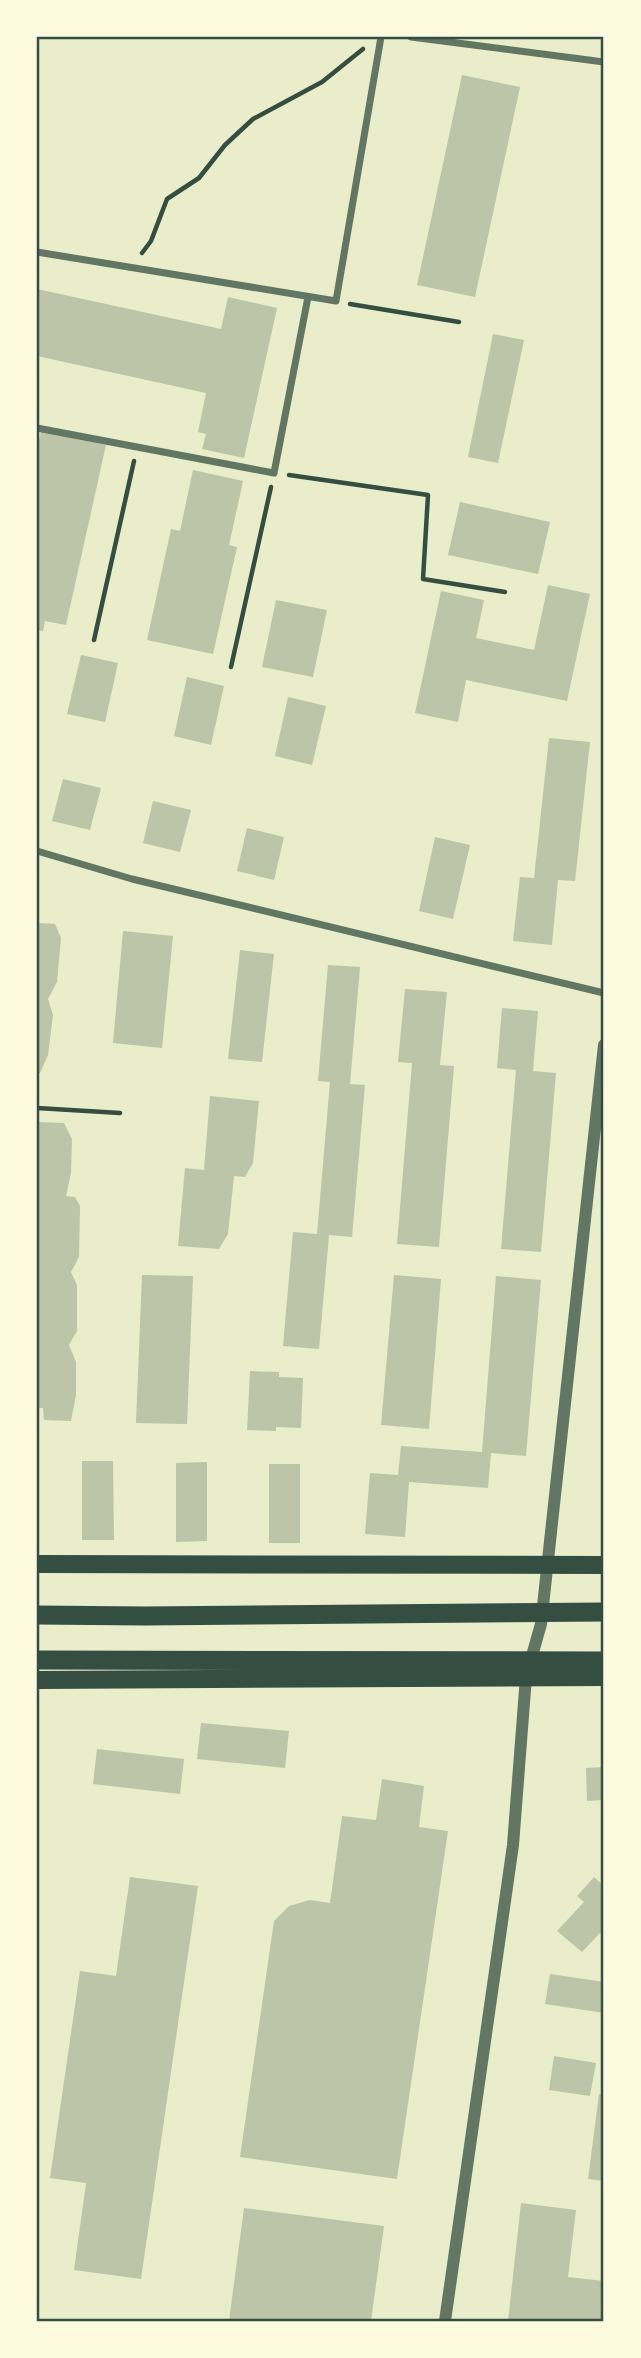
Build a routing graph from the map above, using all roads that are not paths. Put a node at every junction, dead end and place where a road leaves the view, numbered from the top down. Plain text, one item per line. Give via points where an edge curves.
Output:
1 (381, 37) edge
2 (411, 37) edge
3 (604, 62) edge
4 (37, 252) edge
5 (308, 297) junction
6 (37, 428) edge
7 (37, 851) edge
8 (604, 993) edge
9 (604, 1045) edge
10 (37, 1564) edge
11 (547, 1565) junction
12 (604, 1565) edge
13 (604, 1612) edge
14 (37, 1615) edge
15 (37, 1660) edge
16 (604, 1661) edge
17 (526, 1677) junction
18 (604, 1677) edge
19 (37, 1680) edge
20 (445, 2321) edge

1 - 5 street via 336,301
2 - 3 street
4 - 5 street
5 - 6 street via 274,472
7 - 8 street via 142,882
9 - 11 street
10 - 11 main road
11 - 12 main road
11 - 17 street via 541,1624
13 - 14 highway
15 - 16 highway
17 - 18 main road
17 - 19 main road
17 - 20 street via 513,1845

